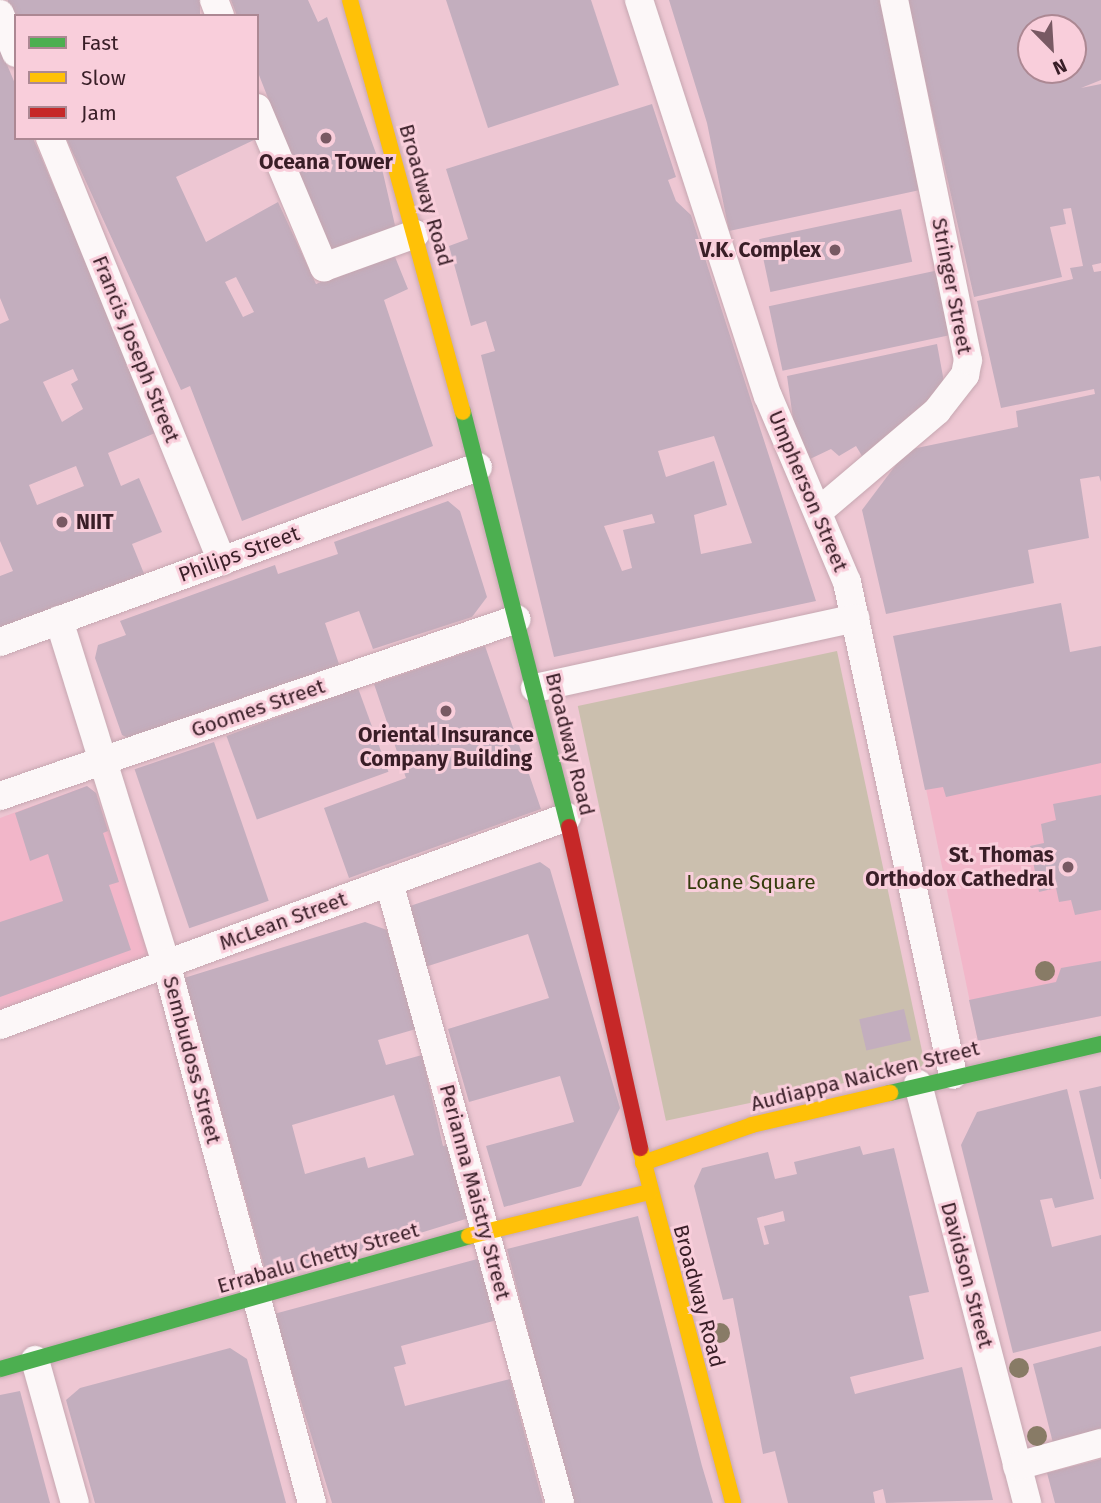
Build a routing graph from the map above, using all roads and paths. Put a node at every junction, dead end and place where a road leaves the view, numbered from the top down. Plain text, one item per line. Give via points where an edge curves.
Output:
1 (350, 0) edge
2 (639, 0) edge
3 (894, 0) edge
4 (0, 14) edge
5 (14, 48) edge
6 (259, 113) edge
7 (51, 140) edge
8 (415, 234) junction
9 (478, 467) junction
10 (818, 512) junction
11 (222, 561) junction
12 (855, 618) junction
13 (517, 619) junction
14 (59, 620) junction
15 (0, 642) edge
16 (534, 688) junction
17 (104, 761) junction
18 (0, 796) edge
19 (567, 817) junction
20 (389, 882) junction
21 (166, 963) junction
22 (0, 1024) edge
23 (1101, 1044) edge
24 (953, 1075) junction
25 (918, 1084) junction
26 (643, 1163) junction
27 (650, 1192) junction
28 (486, 1231) junction
29 (257, 1299) junction
30 (35, 1360) junction
31 (0, 1369) edge
32 (1101, 1443) edge
33 (1017, 1466) junction
34 (75, 1503) edge
35 (312, 1503) edge
36 (560, 1503) edge
37 (733, 1503) edge
38 (1027, 1503) edge

1 - 8 main road, Broadway Road
2 - 10 street, Umpherson Street via 768,396
3 - 10 street, Stringer Street via 968,360 965,375 937,411
4 - 5 street
6 - 8 street via 324,267
7 - 11 street, Francis Joseph Street
8 - 9 main road, Broadway Road
9 - 11 street, Philips Street
9 - 13 main road, Broadway Road
10 - 12 street, Umpherson Street
11 - 14 street, Philips Street
12 - 16 street
12 - 24 street, Umpherson Street
13 - 16 main road, Broadway Road
13 - 17 street, Goomes Street
14 - 15 street, Philips Street
14 - 17 street, Sembudoss Street
16 - 19 main road, Broadway Road
17 - 18 street, Goomes Street
17 - 21 street, Sembudoss Street
19 - 20 street, McLean Street
19 - 26 main road, Broadway Road
20 - 21 street, McLean Street
20 - 28 street, Perianna Maistry Street
21 - 22 street, McLean Street
21 - 29 street, Sembudoss Street
23 - 24 main road, Audiappa Naicken Street
24 - 25 main road, Audiappa Naicken Street
25 - 26 main road, Audiappa Naicken Street via 752,1125
25 - 33 street, Davidson Street
26 - 27 main road, Broadway Road
27 - 28 main road, Errabalu Chetty Street
27 - 37 main road, Broadway Road
28 - 29 main road, Errabalu Chetty Street
28 - 36 street, Perianna Maistry Street
29 - 30 main road, Errabalu Chetty Street
29 - 35 street, Sembudoss Street
30 - 31 main road, Errabalu Chetty Street
30 - 34 street
32 - 33 street
33 - 38 street, Davidson Street

